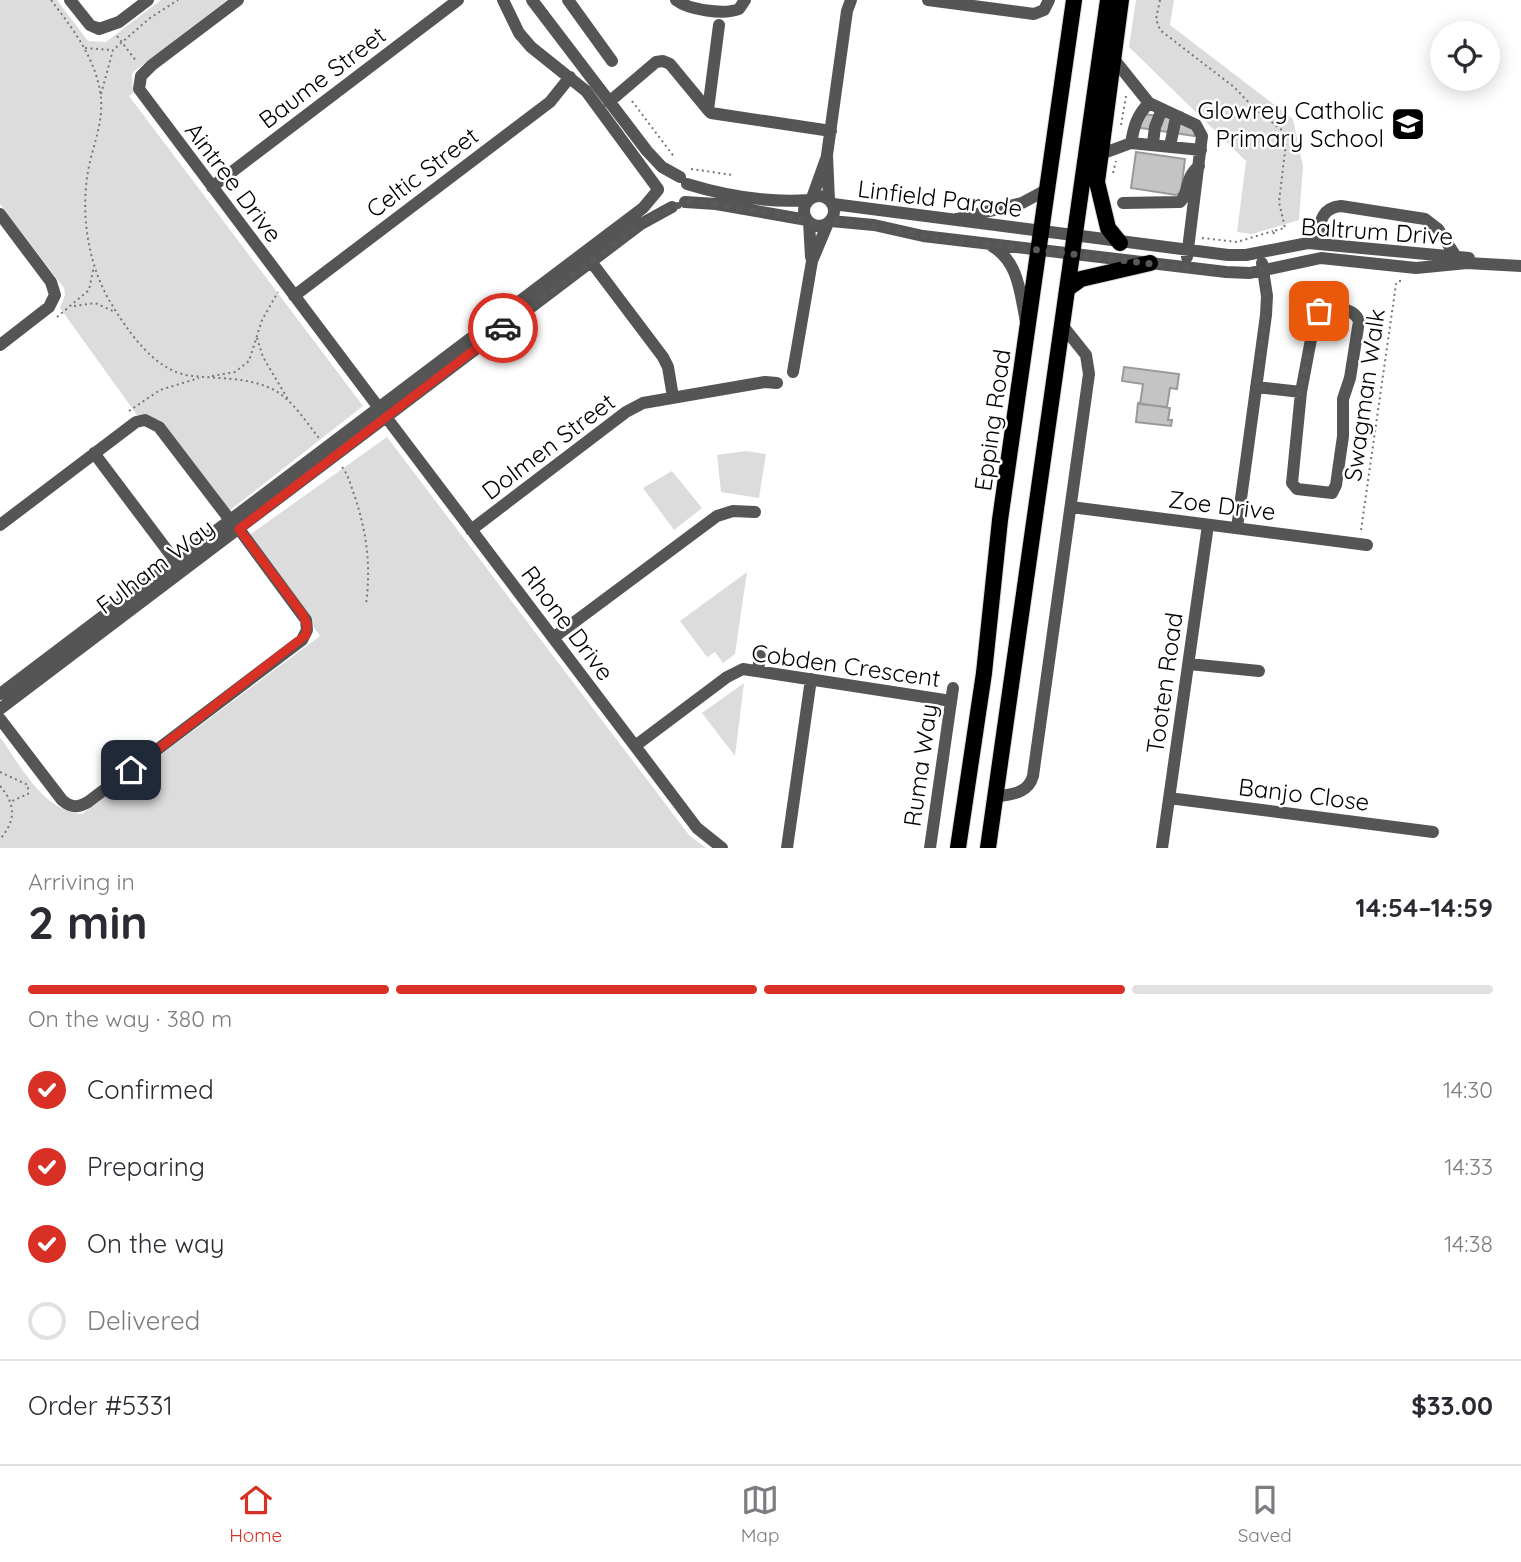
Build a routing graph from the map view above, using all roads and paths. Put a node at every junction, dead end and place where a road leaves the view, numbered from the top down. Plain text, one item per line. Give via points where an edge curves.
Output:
1 (51, 0) edge
2 (70, 0) edge
3 (148, 0) edge
4 (178, 0) edge
5 (238, 0) edge
6 (458, 0) edge
7 (503, 0) edge
8 (532, 0) edge
9 (568, 0) edge
10 (676, 0) edge
11 (745, 0) edge
12 (851, 0) edge
13 (928, 0) edge
14 (1049, 0) edge
15 (1074, 0) edge
16 (1108, 0) edge
17 (1121, 0) edge
18 (1160, 0) edge
19 (719, 25) dead end
20 (110, 27) junction
21 (122, 41) junction
22 (84, 48) junction
23 (113, 50) junction
24 (1113, 58) junction
25 (612, 61) dead end
26 (145, 72) junction
27 (570, 77) junction
28 (1129, 78) junction
29 (623, 90) junction
30 (101, 95) junction
31 (609, 102) junction
32 (1149, 103) junction
33 (1162, 109) junction
34 (708, 110) junction
35 (1180, 117) junction
36 (831, 131) junction
37 (1131, 143) junction
38 (1153, 143) junction
39 (1170, 146) junction
40 (1119, 149) junction
41 (1201, 150) junction
42 (1101, 153) junction
43 (827, 155) junction
44 (679, 163) dead end
45 (1085, 163) junction
46 (1199, 166) junction
47 (733, 175) dead end
48 (685, 176) junction
49 (1111, 182) dead end
50 (212, 187) junction
51 (658, 189) junction
52 (1048, 189) junction
53 (811, 199) junction
54 (685, 202) junction
55 (831, 202) junction
56 (1123, 203) dead end
57 (672, 207) junction
58 (0, 214) edge
59 (808, 221) junction
60 (950, 221) junction
61 (829, 222) junction
62 (1042, 232) junction
63 (1074, 236) junction
64 (1120, 243) junction
65 (1317, 243) junction
66 (988, 244) junction
67 (1278, 248) junction
68 (1040, 250) junction
69 (1188, 251) junction
70 (1260, 253) junction
71 (1072, 254) junction
72 (1455, 256) junction
73 (588, 257) junction
74 (812, 261) junction
75 (1150, 263) junction
76 (1500, 264) junction
77 (94, 265) junction
78 (1521, 266) edge
79 (1402, 267) junction
80 (1186, 268) junction
81 (1264, 270) junction
82 (286, 285) junction
83 (1067, 289) junction
84 (294, 296) junction
85 (73, 306) junction
86 (49, 307) junction
87 (117, 313) junction
88 (1062, 325) junction
89 (1028, 332) junction
90 (257, 337) junction
91 (0, 345) edge
92 (793, 372) dead end
93 (205, 377) junction
94 (776, 383) dead end
95 (1256, 387) junction
96 (1301, 393) junction
97 (673, 397) junction
98 (290, 402) junction
99 (128, 412) dead end
100 (382, 412) junction
101 (330, 452) junction
102 (94, 453) junction
103 (1071, 507) junction
104 (755, 512) dead end
105 (0, 525) edge
106 (234, 525) junction
107 (1208, 525) junction
108 (1237, 528) junction
109 (471, 530) junction
110 (1361, 530) dead end
111 (1367, 545) dead end
112 (176, 562) junction
113 (366, 605) dead end
114 (554, 638) junction
115 (760, 656) dead end
116 (1188, 664) junction
117 (758, 671) junction
118 (1259, 671) dead end
119 (811, 679) junction
120 (0, 694) edge
121 (952, 695) joint
122 (0, 709) edge
123 (0, 719) edge
124 (635, 746) junction
125 (0, 773) edge
126 (0, 786) edge
127 (995, 797) junction
128 (1170, 799) junction
129 (11, 802) junction
130 (1433, 831) dead end
131 (0, 839) edge
132 (722, 848) edge
133 (787, 848) edge
134 (930, 848) edge
135 (958, 848) edge
136 (988, 848) edge
137 (1162, 848) edge

1 - 22 path
2 - 20 street via 89,25
3 - 20 street
4 - 21 path
5 - 26 street
6 - 50 street, Baume Street
7 - 27 street via 531,47
8 - 31 street
9 - 25 street
10 - 11 street via 728,11 739,9
12 - 36 street
13 - 14 street via 1026,13 1041,12
15 - 52 main road, Epping Road
16 - 45 main road
17 - 24 main road
18 - 67 path via 1156,19 1160,30 1283,131 1286,143 1279,202 1285,228 1273,231
19 - 34 street
20 - 21 path
21 - 23 path
21 - 26 path
22 - 23 path
22 - 30 path
23 - 30 path
24 - 28 street
24 - 42 main road
26 - 50 street, Aintree Drive via 141,93
27 - 51 street via 588,93
27 - 84 street, Celtic Street via 550,102
28 - 32 street
28 - 40 path
29 - 31 street
29 - 34 street via 663,61
29 - 44 path
30 - 77 path via 85,207
31 - 48 street via 656,162
32 - 33 street
32 - 37 street via 1134,125
33 - 35 street
33 - 38 street
34 - 36 street
35 - 39 street
35 - 41 street via 1200,131
36 - 43 street
37 - 38 street
37 - 40 street
38 - 39 street
39 - 41 street
40 - 42 street
40 - 49 path
41 - 46 street
42 - 45 street
42 - 64 main road via 1097,181 1103,215
43 - 53 street
43 - 55 street
45 - 63 main road
46 - 56 street via 1188,176 1180,202
46 - 69 street
47 - 48 path
48 - 51 street via 669,177
48 - 53 street via 726,194 785,201
48 - 54 street via 690,193
50 - 82 street, Aintree Drive
51 - 57 street via 663,204
51 - 73 street, Fulham Way
52 - 60 street via 1022,203
52 - 62 main road, Epping Road
53 - 55 street via 821,196
53 - 59 street via 804,208
54 - 57 street
54 - 59 street
55 - 60 street, Linfield Parade
55 - 61 street via 834,213
57 - 73 street, Fulham Way
58 - 86 street via 51,282 55,295
59 - 61 street via 818,226
59 - 74 street
60 - 62 street, Linfield Parade
61 - 66 street, Linfield Parade
61 - 74 street
62 - 63 street, Baltrum Drive
62 - 68 main road, Epping Road
63 - 64 street, Baltrum Drive
63 - 71 main road
64 - 69 street, Baltrum Drive
65 - 67 street, Baltrum Drive
65 - 72 street, Baltrum Drive
65 - 72 street via 1323,214 1330,207 1341,206 1425,219 1438,229
66 - 68 street, Linfield Parade
66 - 89 street via 1012,264
67 - 70 street, Baltrum Drive
68 - 71 street, Linfield Parade
68 - 89 main road, Epping Road
69 - 70 street, Baltrum Drive via 1228,256
69 - 80 street
70 - 81 street
71 - 75 street, Baltrum Drive
71 - 83 main road
72 - 76 street, Baltrum Drive
73 - 97 street via 663,357
73 - 100 street, Fulham Way
74 - 92 street
75 - 80 street, Baltrum Drive
75 - 83 main road via 1081,279
76 - 78 street, Baltrum Drive
76 - 79 street, Baltrum Drive
77 - 85 path via 89,290
77 - 87 path
79 - 81 street, Baltrum Drive via 1321,258
79 - 110 path, Swagman Walk
80 - 81 street, Baltrum Drive
81 - 95 street via 1267,304
82 - 84 street, Aintree Drive
82 - 90 path via 275,295
83 - 88 main road
84 - 100 street, Aintree Drive
85 - 86 path via 58,317
85 - 87 path via 94,303
86 - 91 street
87 - 93 path via 160,364 183,375
88 - 103 street via 1083,350 1089,368
88 - 127 main road
89 - 135 main road, Epping Road
90 - 93 path via 246,365 235,372
90 - 98 path via 263,357
93 - 98 path via 252,382
93 - 99 path via 170,386
94 - 97 street, Dolmen Street
95 - 96 street
95 - 108 street
96 - 96 street via 1316,313 1327,309 1354,313 1359,321 1343,399 1343,436 1332,493 1297,489 1292,483
97 - 109 street, Dolmen Street via 626,412
98 - 101 path
100 - 101 street, Fulham Way
100 - 109 street, Rhone Drive
101 - 106 street, Fulham Way
101 - 113 path via 347,474 365,531 370,567
102 - 105 street
102 - 106 street via 136,422 155,422
102 - 112 street
103 - 107 street, Zoe Drive
103 - 127 street via 1033,776 1023,791
104 - 114 street via 717,516
106 - 112 street, Fulham Way
106 - 122 street, Fulham Way
106 - 123 street via 306,620 302,640 78,807 62,800
107 - 108 street, Zoe Drive
107 - 116 street, Tooten Road
108 - 111 street, Zoe Drive
109 - 114 street, Rhone Drive
112 - 120 street, Fulham Way
114 - 124 street, Rhone Drive
115 - 117 street
116 - 118 street
116 - 128 street, Tooten Road
117 - 119 street, Cobden Crescent
117 - 124 street, Cobden Crescent via 735,671
119 - 121 street, Cobden Crescent
119 - 133 street
121 - 134 street, Ruma Way
124 - 132 street, Rhone Drive via 697,828
125 - 129 path via 28,785 28,794
126 - 129 path
127 - 136 main road
128 - 130 street, Banjo Close
128 - 137 street, Tooten Road
129 - 131 path via 12,823

